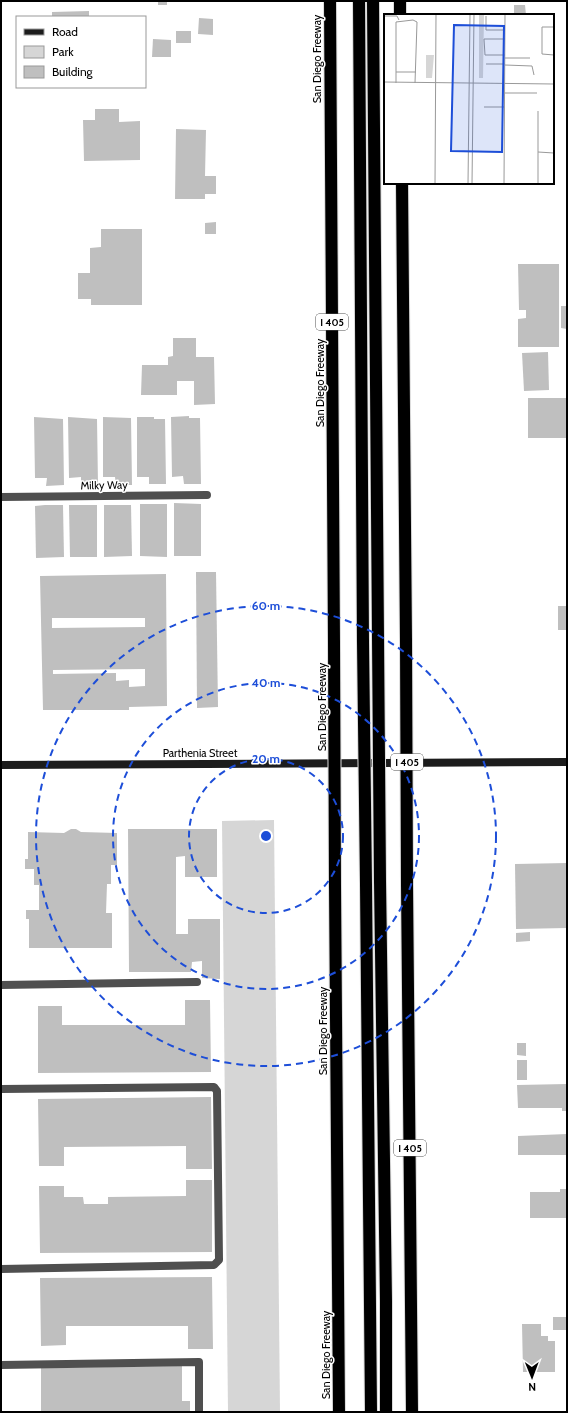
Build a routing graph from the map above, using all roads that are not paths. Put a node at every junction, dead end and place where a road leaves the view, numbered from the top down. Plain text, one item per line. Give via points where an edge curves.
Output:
1 (330, 1) edge
2 (359, 1) edge
3 (373, 1) edge
4 (400, 1) edge
5 (400, 14) edge
6 (402, 184) edge
7 (207, 495) dead end
8 (1, 497) edge
9 (567, 762) edge
10 (1, 765) edge
11 (197, 982) dead end
12 (1, 985) edge
13 (1, 1089) edge
14 (1, 1269) edge
15 (1, 1365) edge
16 (199, 1412) edge
17 (339, 1412) edge
18 (371, 1412) edge
19 (386, 1412) edge
20 (412, 1412) edge

1 - 17 highway, San Diego Freeway / I 405, bridge
2 - 18 highway, bridge
3 - 19 highway, bridge
4 - 5 highway
6 - 20 highway, I 405, bridge
7 - 8 lane, Milky Way
9 - 10 main road, Parthenia Street
11 - 12 lane
13 - 14 lane via 214,1087 217,1091 219,1260 214,1265
15 - 16 lane via 198,1362

